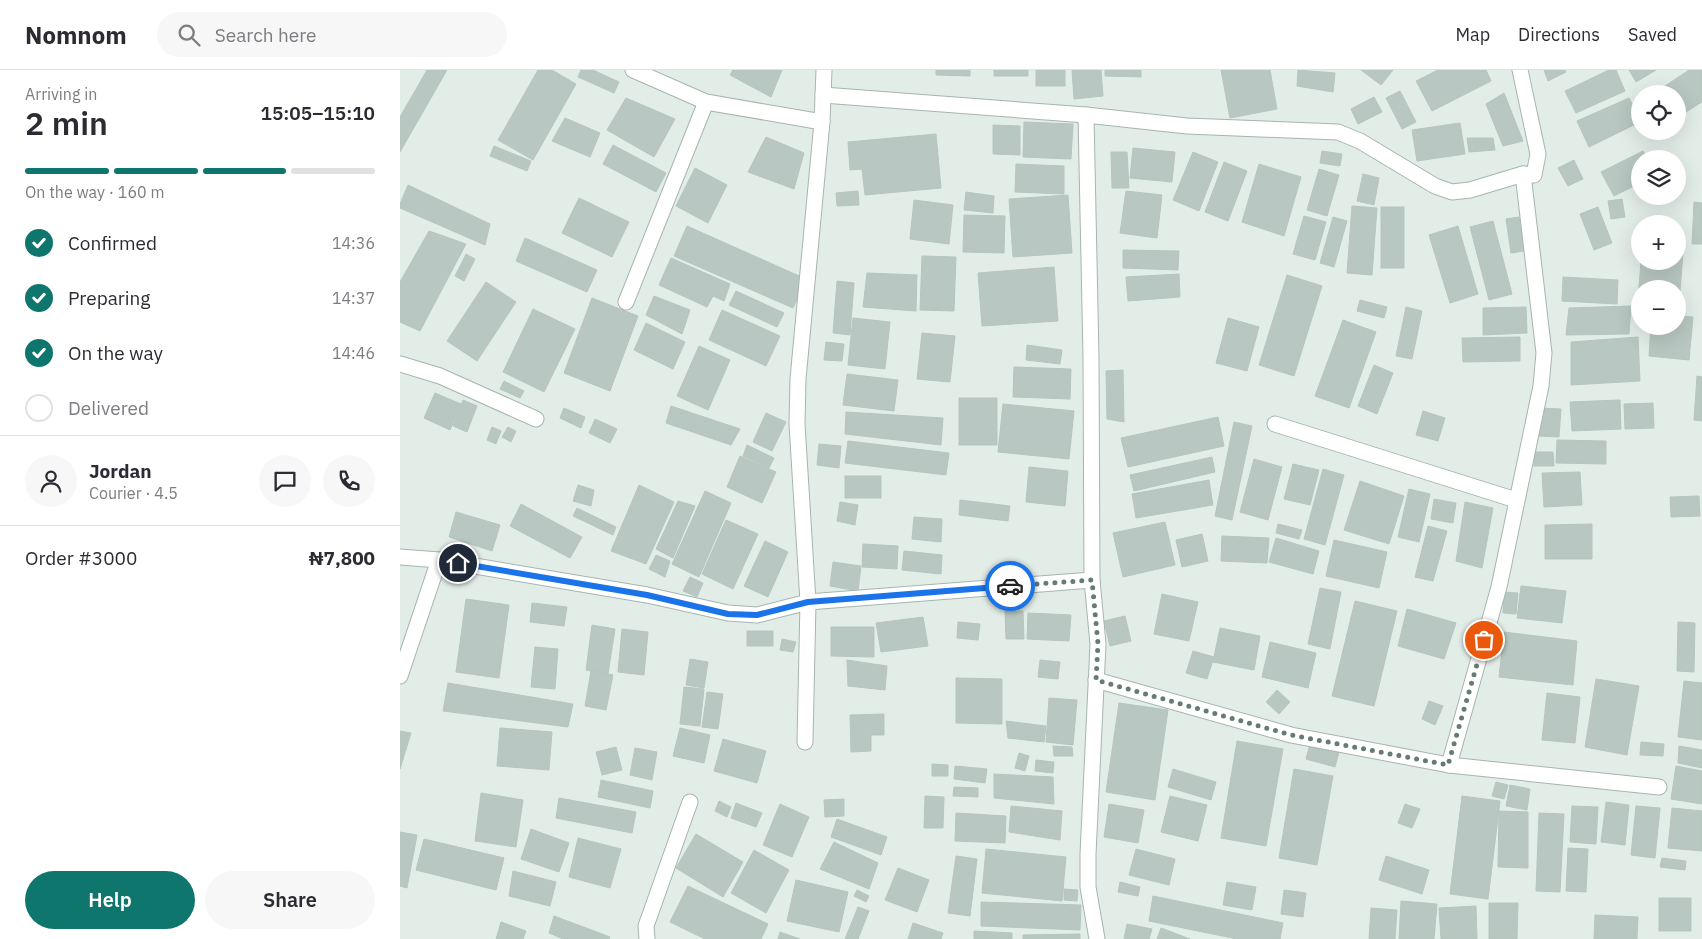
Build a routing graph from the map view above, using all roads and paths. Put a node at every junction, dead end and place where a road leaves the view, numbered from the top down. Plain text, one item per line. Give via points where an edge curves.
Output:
1 (633, 70) edge
2 (824, 70) edge
3 (1520, 70) edge
4 (823, 95) junction
5 (706, 102) junction
6 (1086, 115) junction
7 (822, 122) junction
8 (1523, 174) junction
9 (626, 302) dead end
10 (400, 364) edge
11 (536, 419) dead end
12 (1275, 424) dead end
13 (1516, 500) junction
14 (400, 557) edge
15 (439, 560) junction
16 (1092, 580) junction
17 (808, 602) junction
18 (400, 676) edge
19 (1096, 680) junction
20 (806, 742) dead end
21 (1448, 765) junction
22 (1658, 787) dead end
23 (690, 802) dead end
24 (647, 939) edge
25 (1097, 939) edge

1 - 5 street
2 - 4 street
3 - 8 street via 1538,154 1534,176
4 - 6 street
4 - 7 street
5 - 7 street
5 - 9 street
6 - 8 street via 1187,126 1338,132 1360,140 1435,186 1452,192
6 - 16 street
7 - 17 street via 798,379 797,424
8 - 13 street via 1544,354 1541,386
10 - 11 street via 440,376
12 - 13 street
13 - 21 street via 1499,587
14 - 15 street
15 - 17 street via 647,595 728,614 757,615
15 - 18 street
16 - 17 street
16 - 19 street via 1098,644
17 - 20 street
19 - 21 street via 1291,735
19 - 25 street via 1088,887
21 - 22 street
23 - 24 street via 646,926

